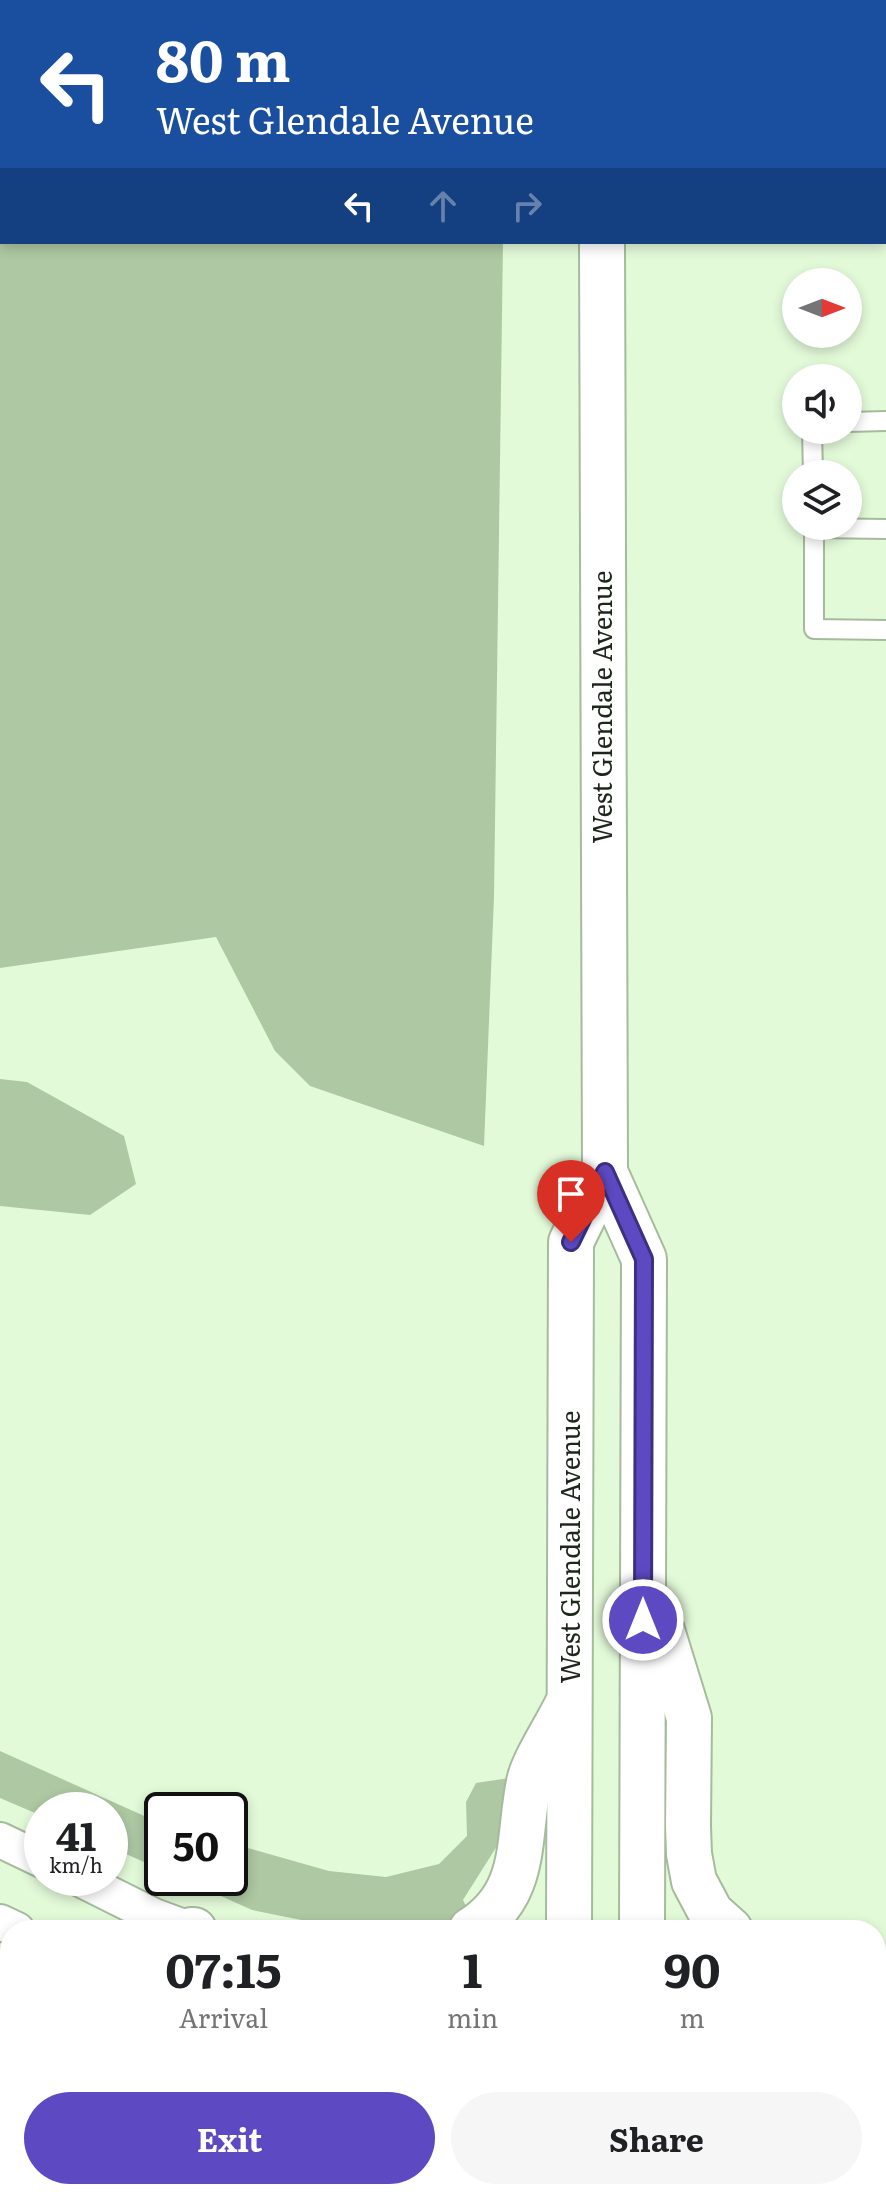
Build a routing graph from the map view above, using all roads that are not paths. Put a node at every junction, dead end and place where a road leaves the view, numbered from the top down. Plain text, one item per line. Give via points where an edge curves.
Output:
1 (602, 244) edge
2 (886, 421) edge
3 (862, 422) edge
4 (862, 528) edge
5 (886, 529) edge
6 (814, 540) edge
7 (886, 630) edge
8 (605, 1172) junction
9 (643, 1569) junction
10 (570, 1700) junction
11 (0, 1840) edge
12 (24, 1851) edge
13 (114, 1896) edge
14 (165, 1920) edge
15 (482, 1920) edge
16 (569, 1920) edge
17 (642, 1920) edge
18 (719, 1920) edge

1 - 8 main road, West Glendale Avenue
2 - 3 lane
4 - 5 lane
6 - 7 lane via 814,629
8 - 9 main road, West Glendale Avenue via 644,1259
8 - 10 main road, West Glendale Avenue via 571,1242
9 - 17 main road, West Glendale Avenue
9 - 18 main road via 689,1718 688,1826 694,1881
10 - 15 main road via 529,1779 512,1886
10 - 16 main road, West Glendale Avenue
11 - 12 street
13 - 14 street

